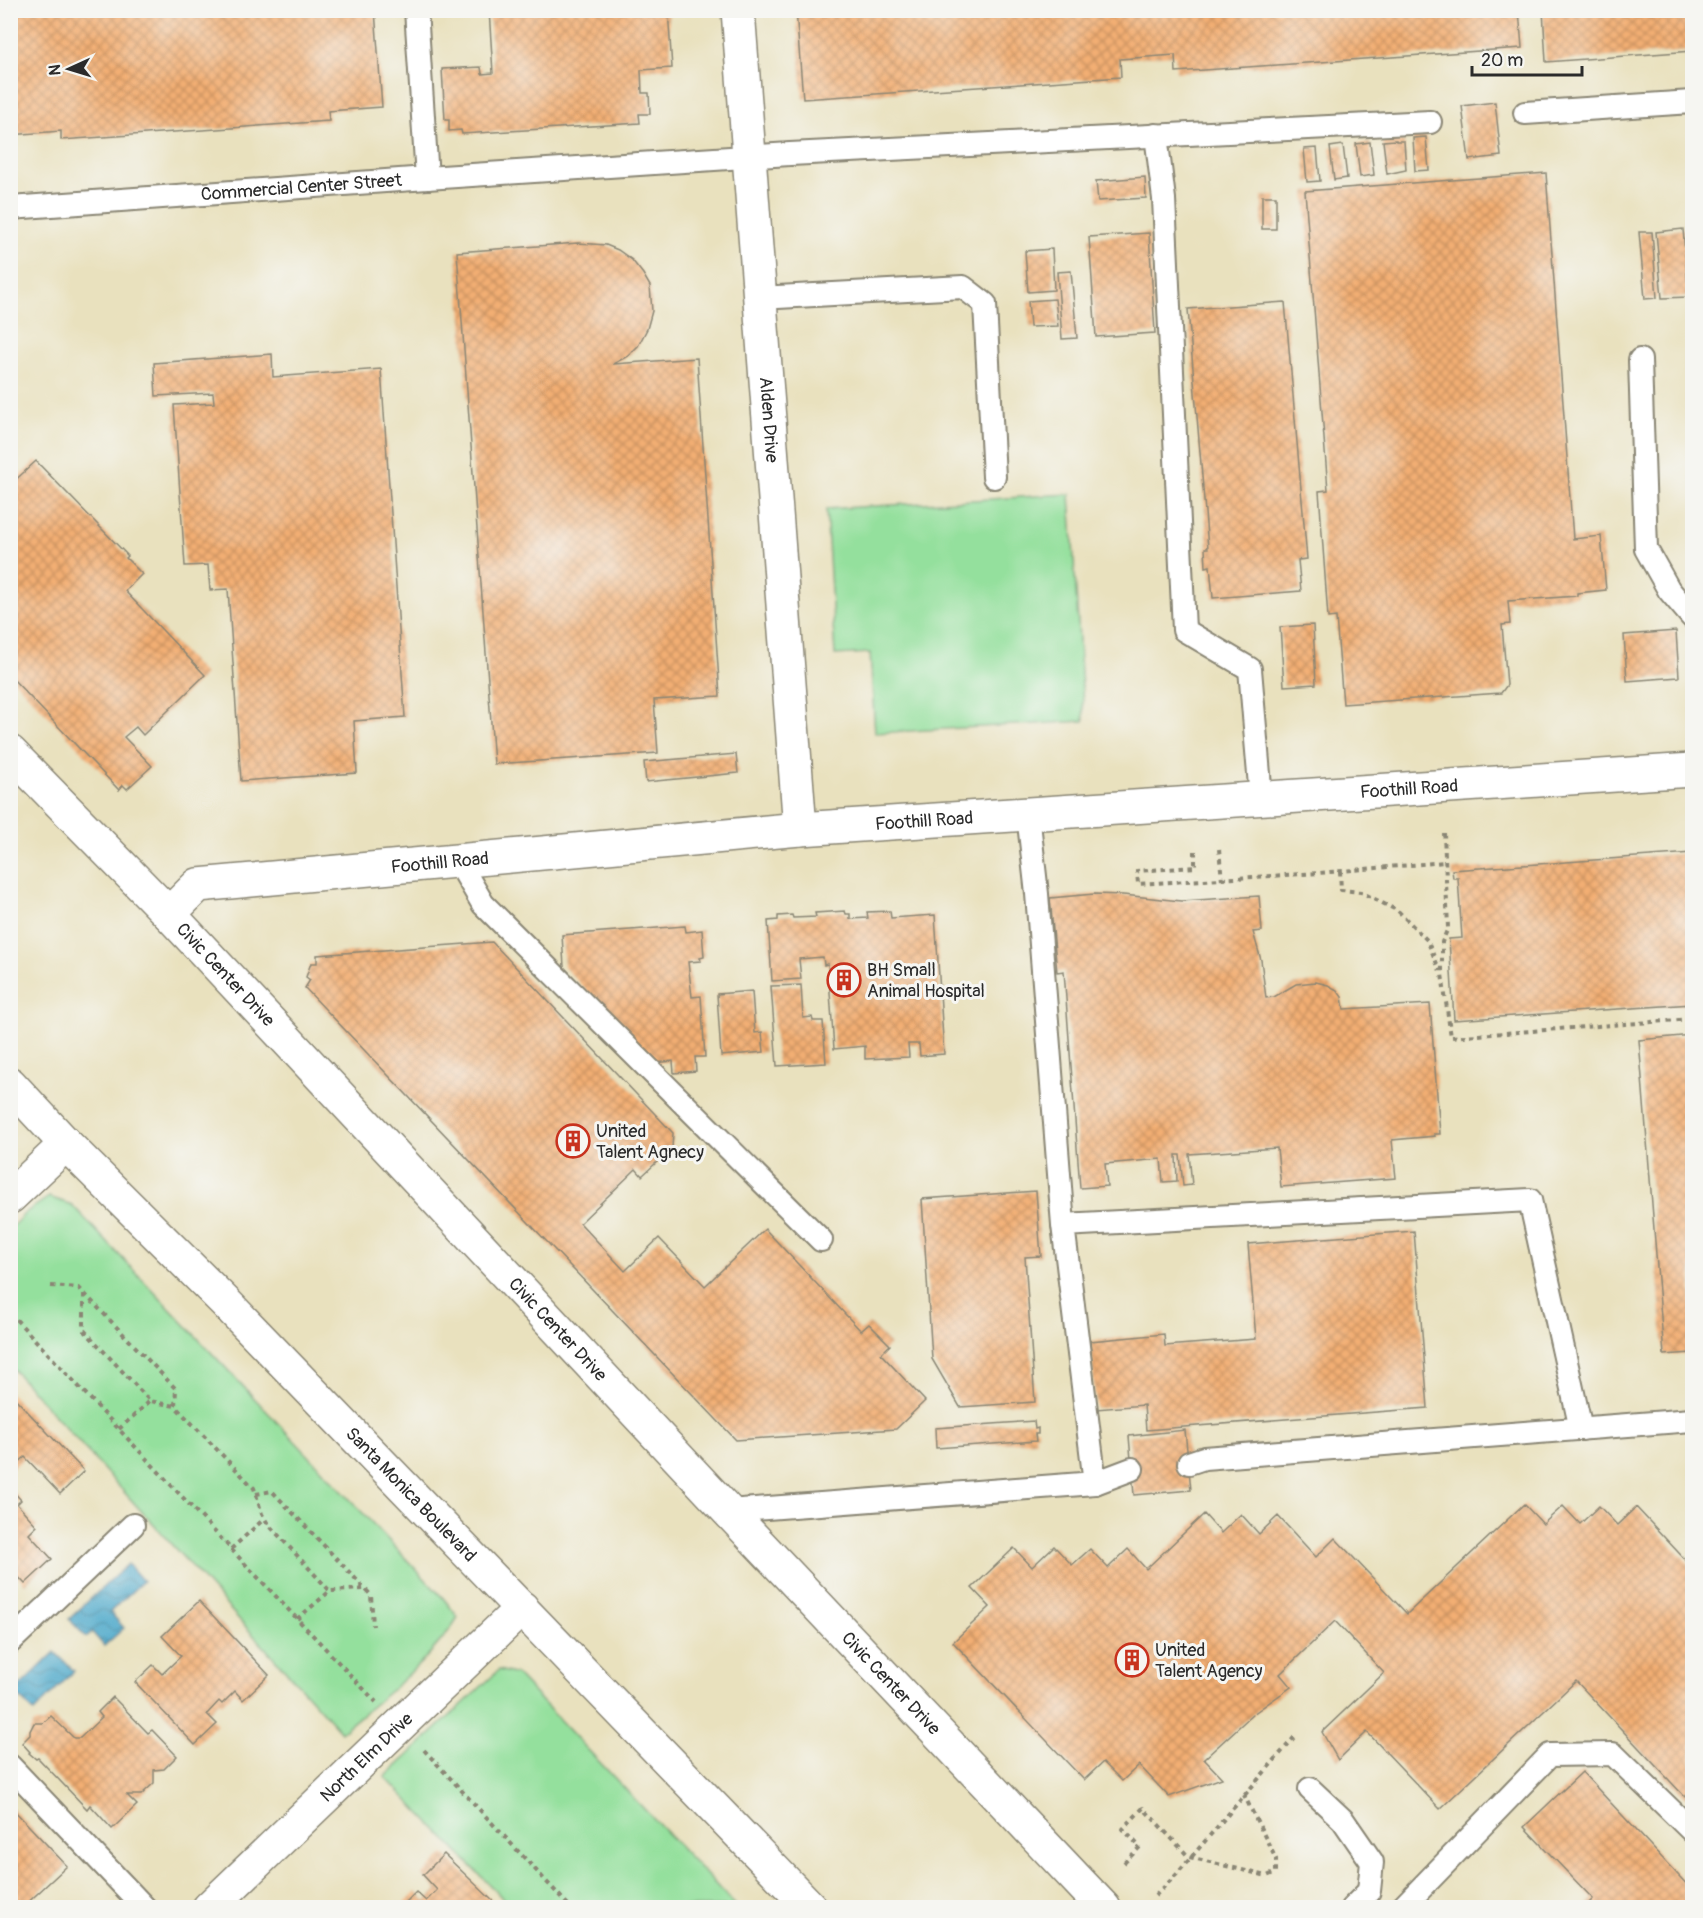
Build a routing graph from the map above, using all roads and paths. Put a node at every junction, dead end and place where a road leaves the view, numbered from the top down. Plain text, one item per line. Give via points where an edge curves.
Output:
1 (416, 10) edge
2 (738, 10) edge
3 (1692, 102) edge
4 (1525, 113) dead end
5 (1430, 122) dead end
6 (1156, 135) junction
7 (748, 156) junction
8 (427, 178) junction
9 (10, 208) edge
10 (759, 298) junction
11 (1640, 360) dead end
12 (994, 477) dead end
13 (1692, 617) edge
14 (10, 752) edge
15 (1692, 770) edge
16 (1261, 798) junction
17 (1028, 814) junction
18 (800, 829) junction
19 (1444, 833) dead end
20 (1219, 849) dead end
21 (1195, 851) dead end
22 (458, 861) junction
23 (1445, 862) junction
24 (1340, 871) junction
25 (1222, 880) junction
26 (169, 914) junction
27 (1442, 974) junction
28 (1692, 1020) edge
29 (10, 1084) edge
30 (66, 1144) junction
31 (10, 1197) edge
32 (1063, 1225) junction
33 (820, 1240) dead end
34 (51, 1286) dead end
35 (84, 1294) junction
36 (10, 1313) edge
37 (150, 1401) junction
38 (175, 1406) junction
39 (1692, 1420) edge
40 (119, 1429) junction
41 (1581, 1429) junction
42 (1189, 1463) dead end
43 (1132, 1469) dead end
44 (1095, 1483) junction
45 (256, 1494) junction
46 (728, 1511) junction
47 (264, 1519) junction
48 (133, 1525) dead end
49 (231, 1549) junction
50 (365, 1589) junction
51 (330, 1591) junction
52 (522, 1608) junction
53 (297, 1619) junction
54 (374, 1626) dead end
55 (10, 1642) edge
56 (378, 1704) dead end
57 (1297, 1734) dead end
58 (419, 1744) dead end
59 (10, 1766) edge
60 (1310, 1789) dead end
61 (1244, 1795) junction
62 (1692, 1831) edge
63 (1190, 1857) junction
64 (1124, 1863) dead end
65 (1155, 1896) dead end
66 (145, 1908) edge
67 (209, 1908) edge
68 (571, 1908) edge
69 (811, 1908) edge
70 (1104, 1908) edge
71 (1352, 1908) edge
72 (1402, 1908) edge

1 - 8 lane, Commercial Center Street
2 - 7 street, Alden Drive
3 - 4 lane
5 - 6 lane
6 - 7 lane
6 - 16 lane via 1164,199 1184,630 1251,669
7 - 8 lane
7 - 10 street, Alden Drive
8 - 9 lane, Commercial Center Street
10 - 12 lane via 963,287 985,304
10 - 18 street, Alden Drive
11 - 13 lane via 1646,549 1669,590
14 - 26 street, Civic Center Drive
15 - 16 street, Foothill Road
16 - 17 street, Foothill Road
17 - 18 street, Foothill Road
17 - 32 lane
18 - 22 street, Foothill Road
19 - 23 path
20 - 25 path
21 - 25 path via 1195,867 1137,871 1138,884
22 - 26 street, Foothill Road via 198,885
22 - 33 lane via 483,904
23 - 24 path
23 - 27 path via 1448,928 1442,942
24 - 25 path
24 - 27 path via 1341,890 1361,892 1398,911 1427,940
26 - 46 street, Civic Center Drive
27 - 28 path via 1451,1037
29 - 30 street, Santa Monica Boulevard
30 - 31 street
30 - 52 street, Santa Monica Boulevard
32 - 41 lane via 1530,1200
32 - 44 lane
34 - 35 path via 79,1288
35 - 37 path via 84,1330
35 - 38 path via 176,1389
36 - 40 path
37 - 38 path
37 - 40 path
38 - 45 path
39 - 41 lane
40 - 49 path
41 - 42 lane via 1204,1458
43 - 44 lane
44 - 46 lane
45 - 47 path
45 - 50 path via 272,1491
46 - 70 street, Civic Center Drive
47 - 49 path
47 - 51 path
48 - 55 lane
49 - 53 path
50 - 51 path
50 - 54 path via 371,1595
51 - 53 path
52 - 67 street, North Elm Drive
52 - 69 street, Santa Monica Boulevard
53 - 56 path
57 - 61 path
58 - 68 path
59 - 66 lane
60 - 71 lane via 1343,1820 1372,1862 1369,1891
61 - 63 path
61 - 63 path via 1276,1859 1276,1872 1266,1876
62 - 72 lane via 1613,1754 1550,1755
63 - 64 path via 1143,1808 1123,1829 1140,1847
63 - 65 path

